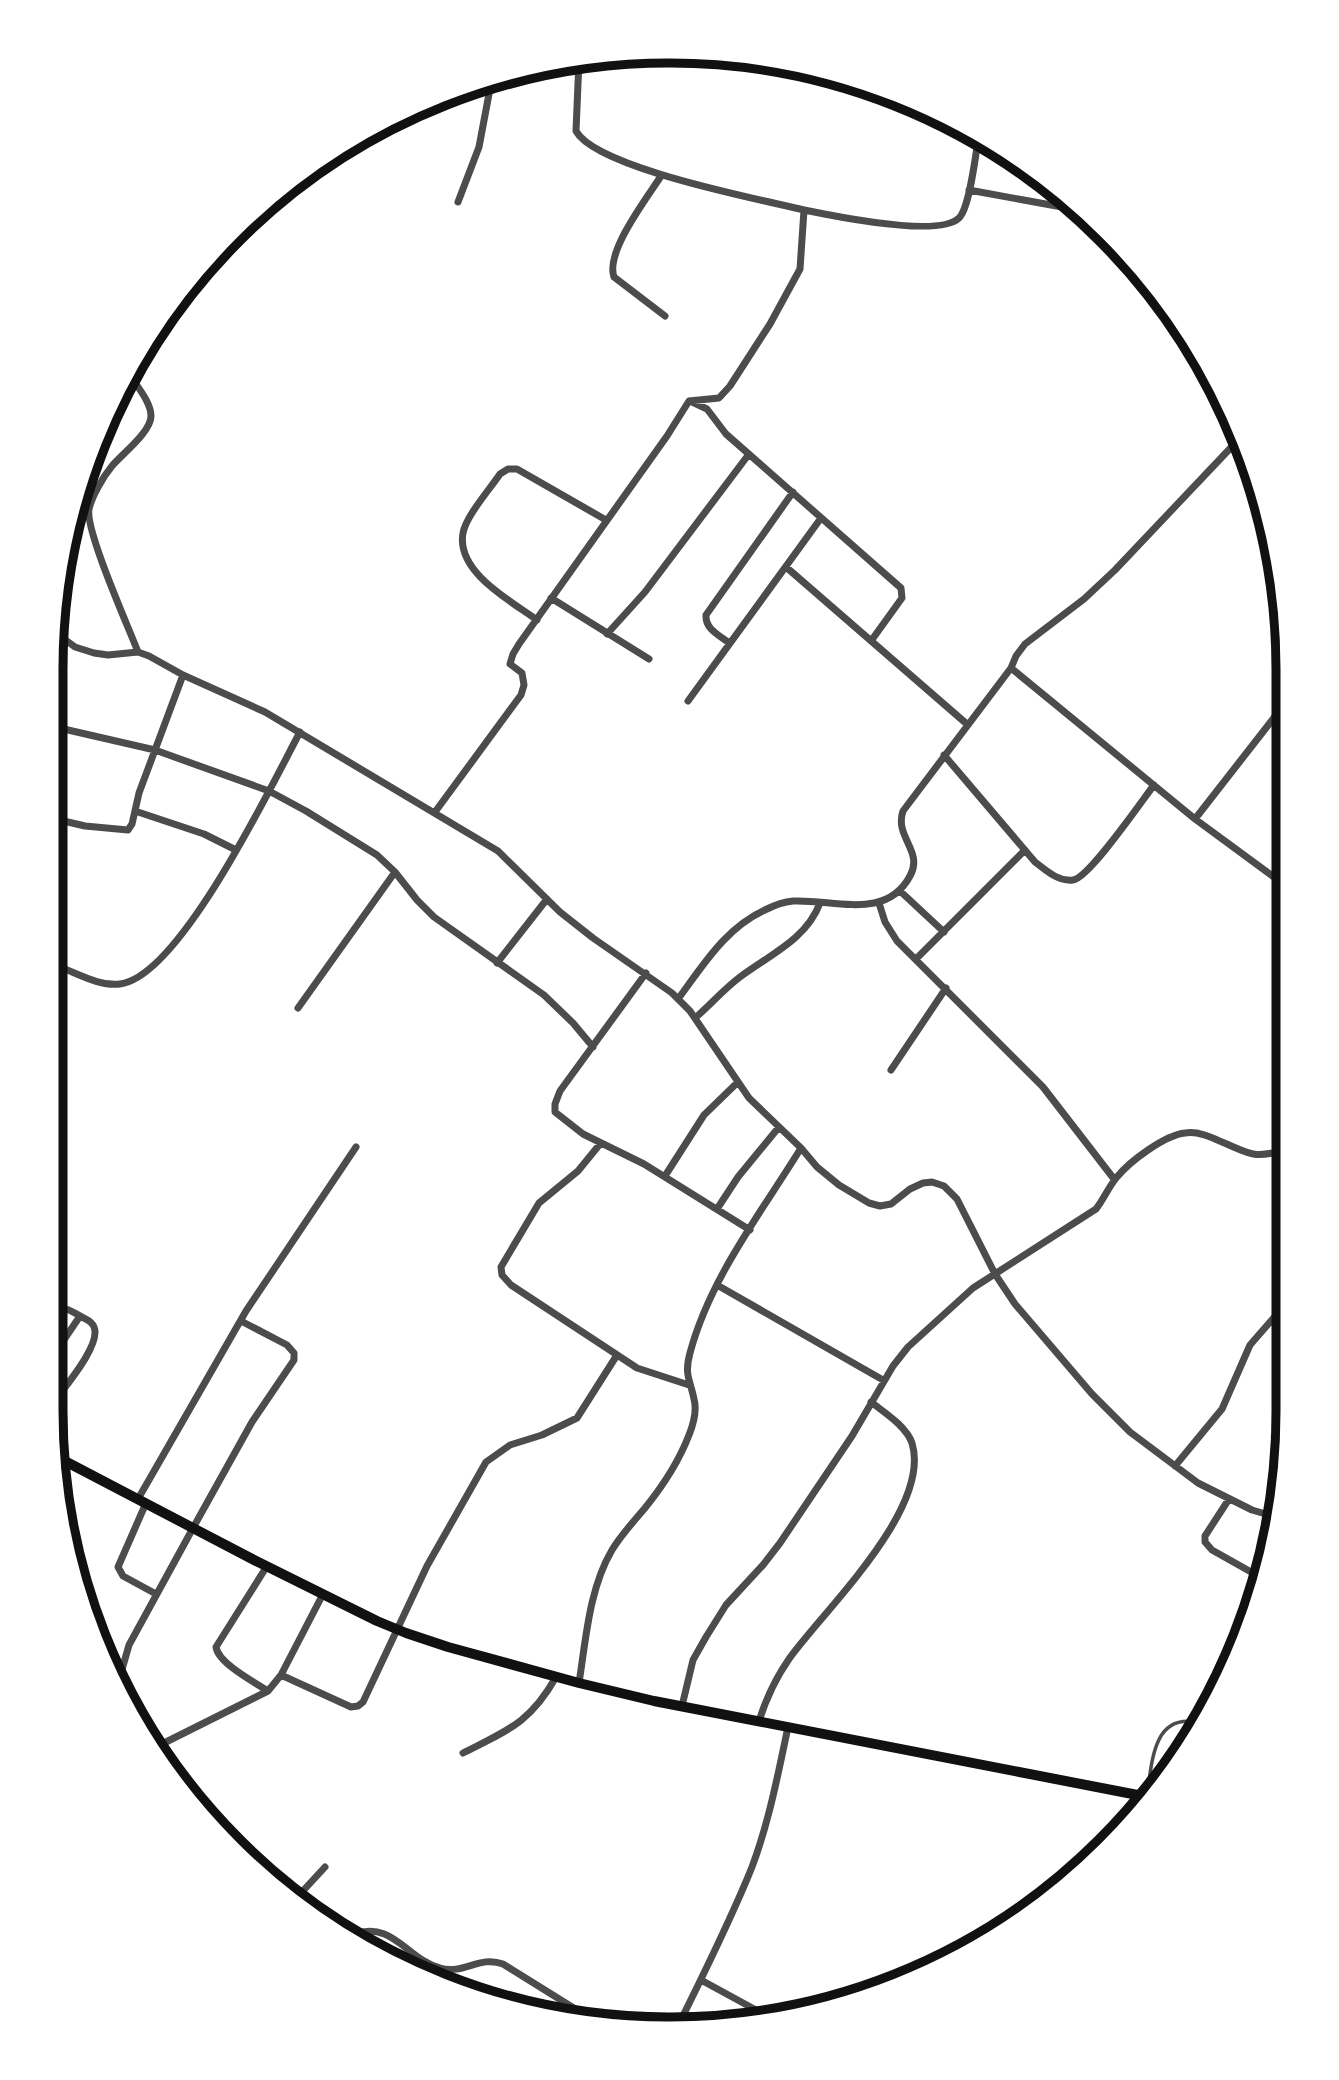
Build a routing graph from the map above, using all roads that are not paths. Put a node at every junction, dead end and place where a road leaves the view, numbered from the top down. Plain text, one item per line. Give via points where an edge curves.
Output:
1 (578, 70) edge
2 (490, 91) edge
3 (977, 146) edge
4 (661, 176) junction
5 (969, 190) junction
6 (458, 202) dead end
7 (1061, 207) edge
8 (804, 210) junction
9 (665, 316) dead end
10 (135, 384) edge
11 (719, 398) junction
12 (689, 401) junction
13 (707, 409) junction
14 (1233, 445) edge
15 (749, 454) junction
16 (793, 492) junction
17 (821, 518) junction
18 (606, 520) junction
19 (786, 567) junction
20 (551, 598) junction
21 (537, 620) junction
22 (607, 634) junction
23 (64, 639) edge
24 (871, 641) junction
25 (729, 643) junction
26 (138, 652) junction
27 (649, 659) dead end
28 (1011, 668) junction
29 (183, 675) junction
30 (688, 701) dead end
31 (1276, 715) edge
32 (968, 724) junction
33 (63, 729) edge
34 (300, 732) junction
35 (155, 750) junction
36 (944, 755) junction
37 (1154, 785) junction
38 (269, 791) junction
39 (135, 811) junction
40 (435, 812) junction
41 (63, 820) edge
42 (1195, 820) junction
43 (236, 850) junction
44 (1025, 850) junction
45 (395, 872) junction
46 (1276, 879) edge
47 (900, 891) junction
48 (547, 899) junction
49 (820, 903) junction
50 (879, 903) junction
51 (944, 932) junction
52 (916, 959) junction
53 (497, 963) junction
54 (63, 968) edge
55 (646, 973) junction
56 (947, 988) junction
57 (678, 999) junction
58 (298, 1008) dead end
59 (695, 1018) junction
60 (593, 1047) junction
61 (891, 1070) dead end
62 (738, 1083) junction
63 (779, 1127) junction
64 (600, 1144) junction
65 (356, 1147) dead end
66 (802, 1148) junction
67 (1276, 1152) edge
68 (665, 1176) junction
69 (1114, 1179) junction
70 (717, 1209) junction
71 (750, 1230) junction
72 (995, 1274) junction
73 (717, 1285) junction
74 (63, 1309) edge
75 (1276, 1315) edge
76 (80, 1316) junction
77 (241, 1321) junction
78 (63, 1341) edge
79 (617, 1355) junction
80 (883, 1380) junction
81 (689, 1385) junction
82 (63, 1388) edge
83 (872, 1402) junction
84 (65, 1461) edge
85 (1175, 1466) junction
86 (1229, 1499) junction
87 (142, 1501) junction
88 (1267, 1514) edge
89 (193, 1528) junction
90 (267, 1566) junction
91 (1253, 1573) edge
92 (156, 1594) junction
93 (323, 1594) junction
94 (399, 1630) junction
95 (122, 1670) edge
96 (281, 1675) junction
97 (556, 1677) junction
98 (579, 1683) junction
99 (268, 1691) junction
100 (682, 1706) junction
101 (759, 1721) junction
102 (1190, 1722) edge
103 (788, 1727) junction
104 (162, 1743) edge
105 (463, 1753) dead end
106 (1150, 1781) edge
107 (1138, 1795) edge
108 (325, 1867) dead end
109 (301, 1893) edge
110 (360, 1932) edge
111 (701, 1980) junction
112 (567, 2004) junction
113 (564, 2007) edge
114 (576, 2009) edge
115 (757, 2011) edge
116 (683, 2017) edge

1 - 4 street via 575,112 579,137
2 - 6 street via 479,147
3 - 5 street
4 - 8 street
4 - 9 street via 618,246 611,270
5 - 7 street
5 - 8 street via 959,219 943,226 861,221
8 - 11 street via 800,269 771,324
10 - 26 street via 149,406 150,423 110,468 89,510 97,548
11 - 12 street
11 - 13 street
12 - 13 street
12 - 18 street
13 - 15 street
14 - 28 street via 1115,570 1025,643
15 - 16 street
15 - 22 street via 645,592
16 - 17 street
16 - 25 street via 706,615 709,628
17 - 19 street
17 - 24 street via 903,592
18 - 20 street
18 - 21 street via 517,469 500,474 463,533 467,559 486,583
19 - 24 street
19 - 25 street
20 - 21 street
20 - 22 street
21 - 40 street via 510,664 522,673 521,695
22 - 27 street
23 - 26 street via 94,653
24 - 32 street
25 - 30 street
26 - 29 street
28 - 32 street
28 - 37 street
29 - 34 street
29 - 35 street
31 - 42 street
32 - 36 street
33 - 35 street
34 - 38 street
34 - 40 street
35 - 38 street
35 - 39 street
36 - 44 street
36 - 47 street via 903,811 900,821 914,863
37 - 42 street
37 - 44 street via 1080,878 1050,874
38 - 43 street
38 - 45 street via 377,855
39 - 41 street via 128,830
39 - 43 street
40 - 48 street via 498,851
42 - 46 street
43 - 54 street via 192,922 136,979 119,985
44 - 51 street
45 - 53 street via 433,917
45 - 58 street
47 - 50 street
47 - 51 street
48 - 53 street
48 - 55 street via 593,938
49 - 50 street
49 - 57 street via 785,902 744,921 726,935
49 - 59 street via 797,936
50 - 52 street via 890,932
51 - 52 street
52 - 56 street
53 - 60 street via 544,995
55 - 57 street
55 - 60 street
56 - 61 street
56 - 69 street via 1043,1087
57 - 59 street
59 - 62 street
60 - 64 street via 560,1091 555,1112
62 - 63 street
62 - 68 street via 704,1115
63 - 66 street
63 - 70 street
64 - 68 street
64 - 79 street via 578,1171 539,1203 501,1268 511,1285
65 - 77 street
66 - 71 street
66 - 72 street via 839,1185 880,1206 923,1183 944,1186 957,1199
67 - 69 street via 1251,1155 1201,1134 1185,1133 1169,1138
68 - 70 street
69 - 72 street via 1096,1209
70 - 71 street
71 - 73 street
72 - 80 street via 963,1296 908,1347
72 - 85 street via 1092,1394 1130,1432
73 - 80 street
73 - 81 street via 695,1332 686,1365
74 - 76 street
75 - 85 street via 1250,1345 1222,1409
76 - 78 street
76 - 82 street via 96,1329 95,1340
77 - 87 street
77 - 89 street via 287,1345 294,1360 252,1422
79 - 81 street via 657,1377
79 - 94 street via 576,1418 510,1445 486,1462 428,1566
80 - 83 street
81 - 98 street via 694,1399 689,1435 662,1485 605,1562 596,1587
83 - 100 street via 780,1543 726,1605 693,1660
83 - 101 street via 912,1443 914,1466 906,1499 853,1584 808,1634 772,1685
84 - 87 main road
85 - 86 street
86 - 88 street
86 - 91 street via 1205,1542
87 - 89 main road
87 - 92 street via 118,1567 123,1576
89 - 90 main road
89 - 92 street
90 - 93 main road
90 - 99 street via 216,1647 223,1661
92 - 95 street via 129,1645
93 - 94 main road
93 - 96 street
94 - 96 street via 368,1696 358,1706 338,1702
94 - 97 main road
96 - 99 street
97 - 98 main road
97 - 105 street via 543,1700 519,1724
98 - 100 main road
99 - 104 street
100 - 101 main road
101 - 103 main road
102 - 106 lane via 1177,1721 1159,1738
103 - 107 main road
103 - 111 street via 752,1866
108 - 109 street
110 - 112 street via 390,1936 444,1970 493,1960
111 - 115 street
111 - 116 street
112 - 113 street
112 - 114 street

